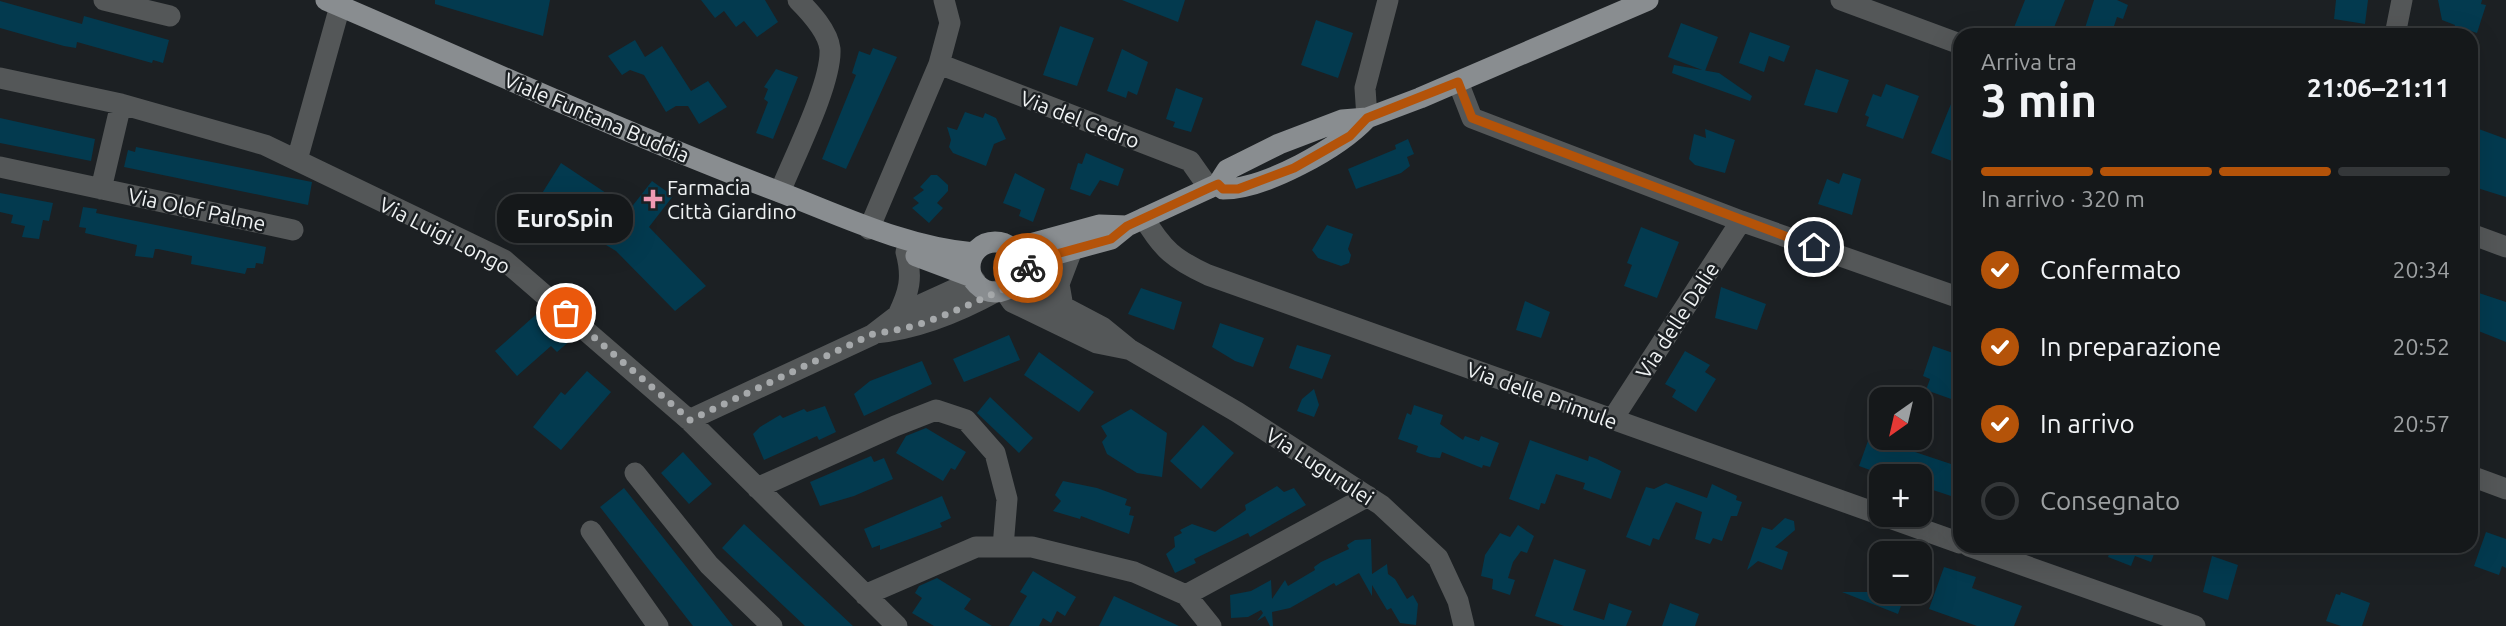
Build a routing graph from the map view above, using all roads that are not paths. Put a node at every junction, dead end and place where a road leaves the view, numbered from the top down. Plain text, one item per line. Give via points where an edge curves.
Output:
1 (104, 0) edge
2 (798, 0) edge
3 (944, 0) edge
4 (1648, 0) edge
5 (1841, 0) edge
6 (2402, 0) edge
7 (1386, 1) edge
8 (333, 3) edge
9 (170, 16) dead end
10 (2396, 28) edge
11 (1953, 41) edge
12 (939, 64) junction
13 (0, 78) edge
14 (1458, 82) junction
15 (121, 104) junction
16 (1367, 118) junction
17 (297, 160) junction
18 (0, 167) edge
19 (1214, 186) junction
20 (101, 189) junction
21 (780, 192) junction
22 (1741, 221) junction
23 (1135, 222) junction
24 (869, 229) junction
25 (293, 230) dead end
26 (2478, 237) edge
27 (2506, 247) edge
28 (1012, 249) junction
29 (1072, 250) junction
30 (906, 252) junction
31 (974, 253) junction
32 (974, 279) junction
33 (1010, 282) junction
34 (1953, 296) edge
35 (1063, 307) junction
36 (898, 315) junction
37 (875, 333) junction
38 (1129, 349) junction
39 (690, 420) junction
40 (1612, 420) junction
41 (635, 472) dead end
42 (2478, 479) edge
43 (757, 488) junction
44 (2506, 489) edge
45 (1368, 496) junction
46 (591, 531) dead end
47 (1953, 541) edge
48 (1003, 547) junction
49 (1989, 553) edge
50 (865, 595) junction
51 (1186, 595) junction
52 (658, 626) edge
53 (772, 626) edge
54 (897, 626) edge
55 (1210, 626) edge
56 (1464, 626) edge
57 (2195, 626) edge

1 - 9 street
2 - 21 street via 821,28 830,48 825,79
3 - 12 street via 950,23
4 - 14 main road
5 - 11 street
6 - 10 street
7 - 16 street via 1365,88
8 - 17 street
8 - 21 main road, Viale Funtana Buddia via 707,165
12 - 19 street, Via del Cedro via 1190,161
12 - 24 street
13 - 15 street, Via Luigi Longo
14 - 16 main road
14 - 22 street via 1472,118
15 - 17 street, Via Luigi Longo via 265,145
15 - 20 street, Via Olof Palme
16 - 19 main road via 1350,136 1294,168 1238,189
17 - 39 street, Via Luigi Longo via 504,260
18 - 20 street, Via Olof Palme
19 - 23 main road
20 - 25 street, Via Olof Palme
21 - 24 main road, Viale Funtana Buddia
22 - 34 street
22 - 40 street, Via delle Dalie
23 - 28 main road via 1099,225
23 - 29 main road via 1111,239
23 - 40 street, Via delle Primule via 1180,262 1208,275
24 - 30 main road, Viale Funtana Buddia
24 - 31 main road, Viale Funtana Buddia via 939,250
26 - 27 street
28 - 31 main road via 994,242
28 - 33 main road via 1020,261
29 - 33 main road
29 - 35 street via 1059,284
30 - 32 main road, Viale Funtana Buddia
30 - 36 street via 911,284
31 - 32 main road via 970,262
32 - 33 main road via 982,288
32 - 36 street
33 - 35 street, Via Lugurulei
33 - 37 street via 967,307 907,330
33 - 38 street, Via Lugurulei via 1012,302 1097,344
35 - 38 street, Via Lugurulei via 1102,327
36 - 37 street
37 - 39 street
38 - 45 street, Via Lugurulei
39 - 43 street, Via Luigi Longo
40 - 47 street, Via delle Primule
41 - 53 street via 709,565
42 - 44 street
43 - 48 street via 936,410 966,420 995,453 1007,499
43 - 50 street, Via Luigi Longo
45 - 51 street
45 - 56 street, Via Lugurulei via 1438,558
46 - 52 street
48 - 50 street via 976,547
48 - 51 street via 1032,547 1134,572
49 - 57 street
50 - 54 street, Via Luigi Longo
51 - 55 street

